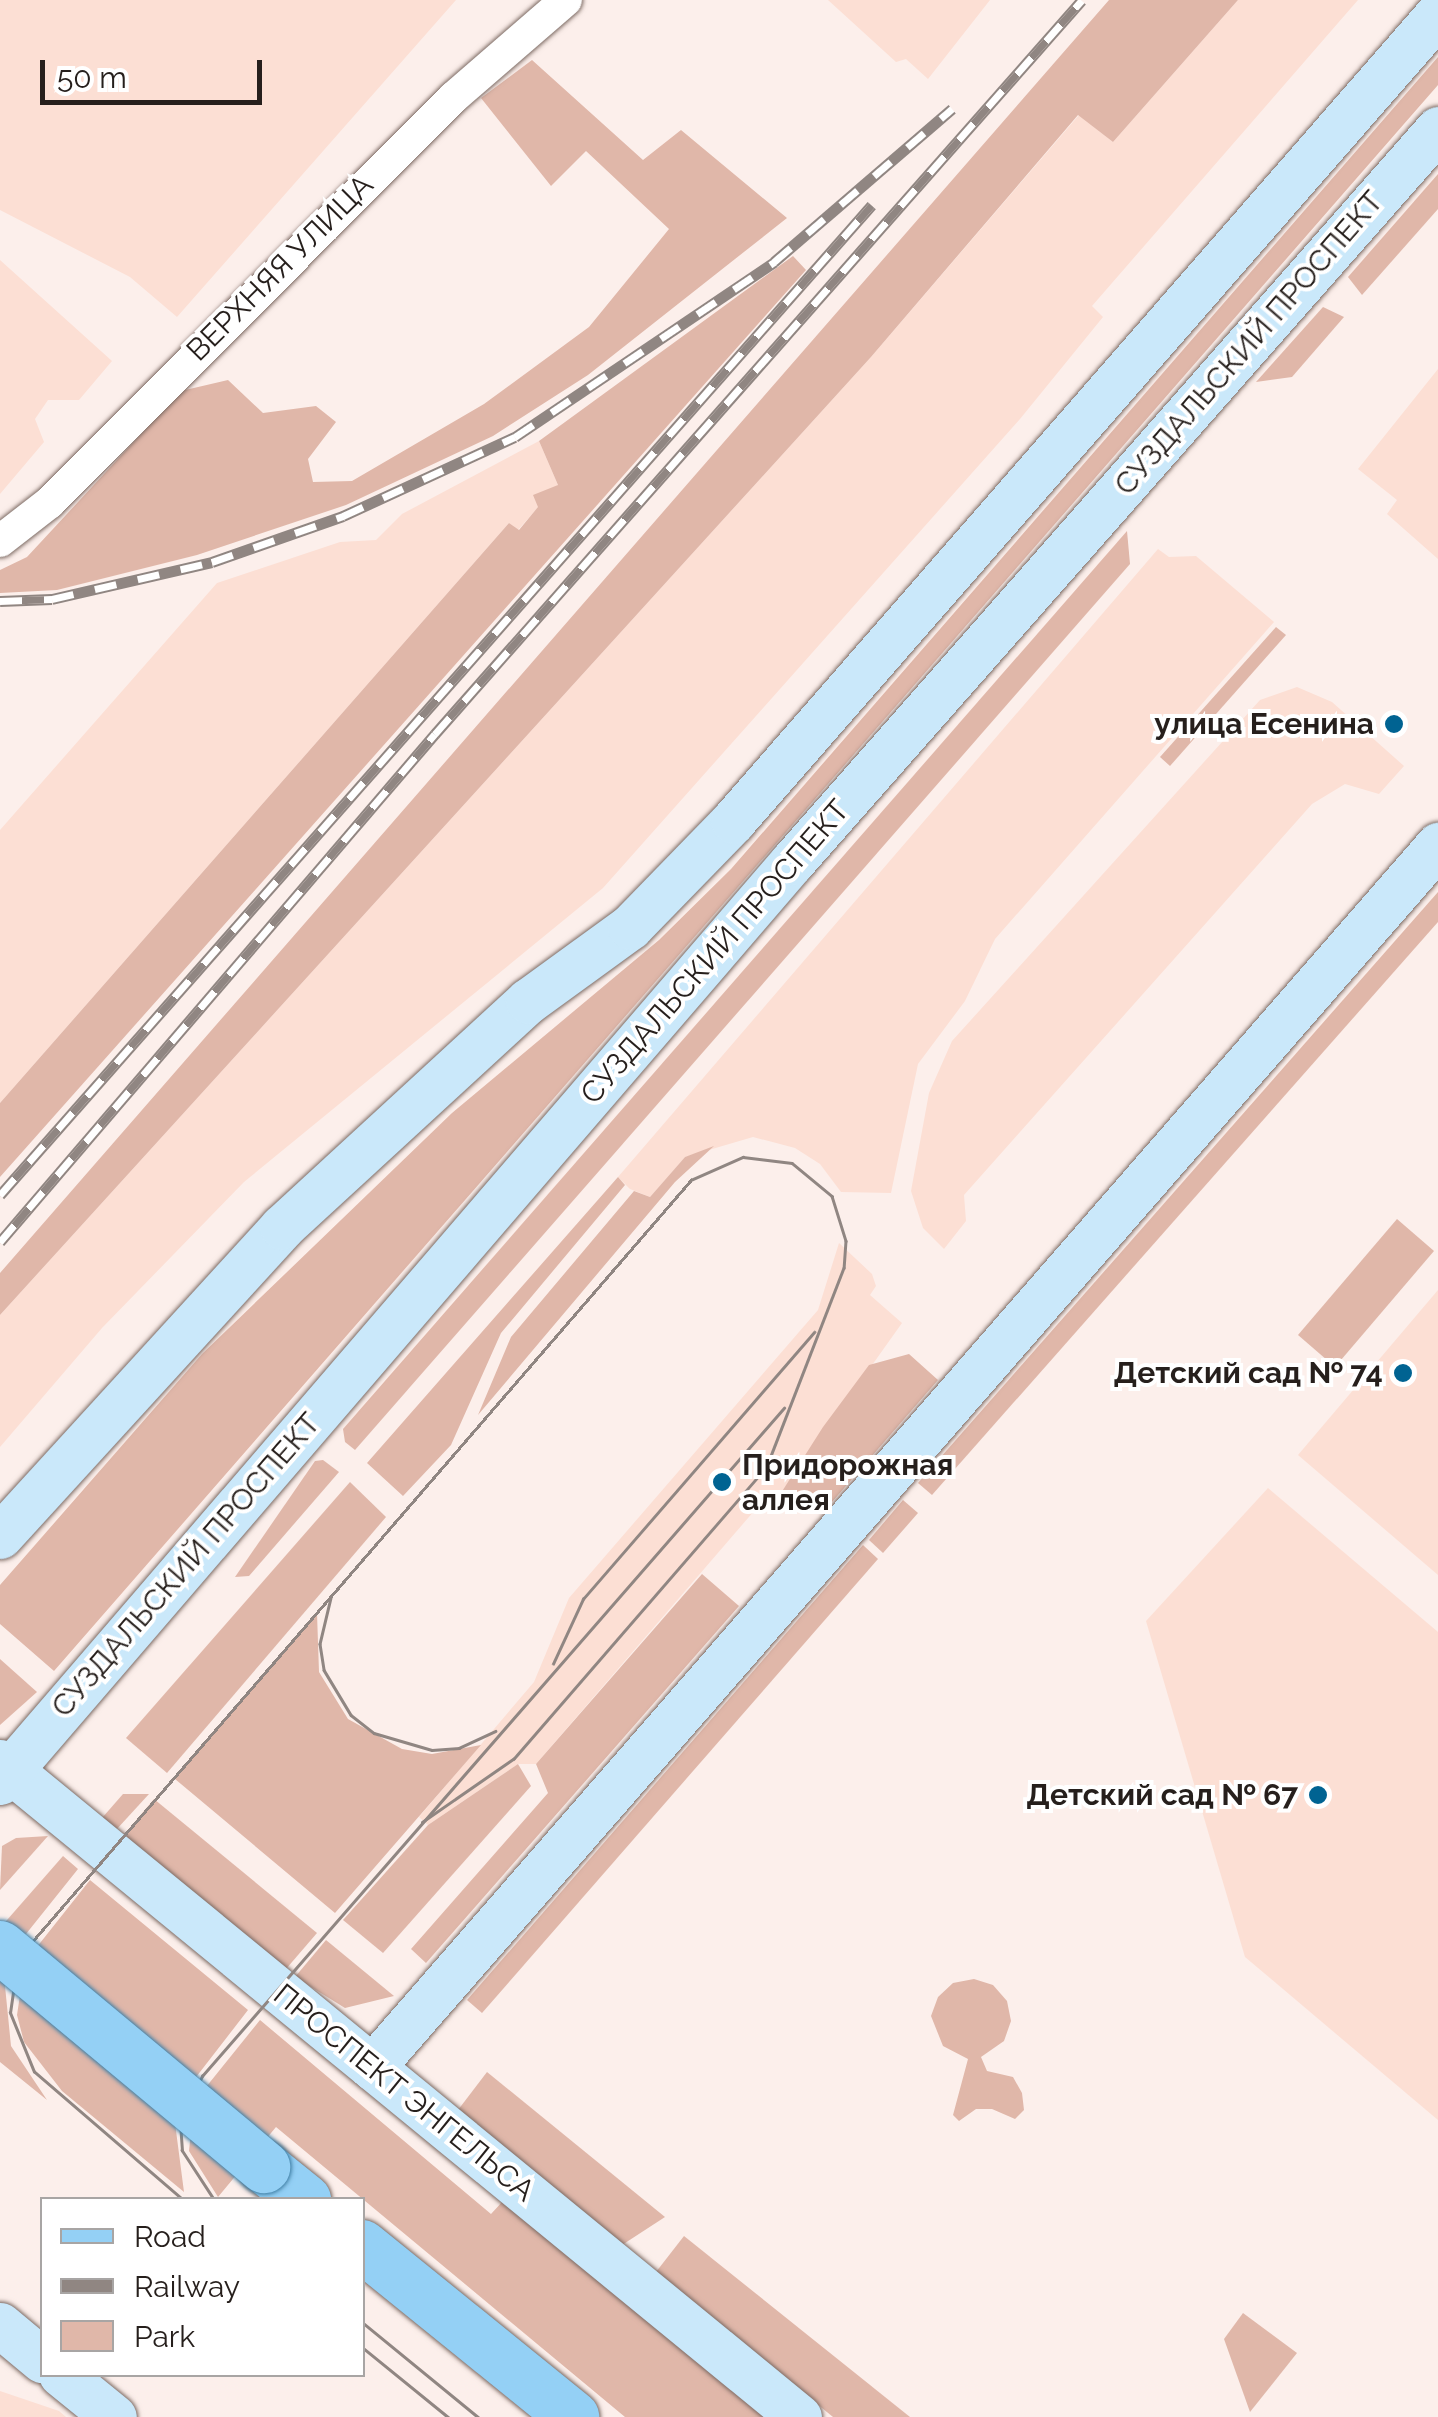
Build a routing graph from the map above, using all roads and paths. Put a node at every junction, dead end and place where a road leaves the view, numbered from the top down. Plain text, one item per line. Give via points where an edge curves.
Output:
1 (566, 0) edge
2 (1438, 14) edge
3 (1438, 129) edge
4 (0, 541) edge
5 (1438, 845) edge
6 (0, 1536) edge
7 (3, 1771) edge
8 (0, 1947) edge
9 (0, 1991) edge
10 (372, 2067) junction
11 (253, 2186) edge
12 (294, 2197) edge
13 (365, 2248) edge
14 (365, 2290) edge
15 (0, 2325) edge
16 (40, 2358) edge
17 (65, 2377) edge
18 (114, 2417) edge
19 (522, 2417) edge
20 (573, 2417) edge
21 (799, 2417) edge

1 - 4 street, ВЕРХНЯЯ УЛИЦА via 454,97 49,503
2 - 6 main road via 733,821 630,927 528,1000 282,1227
3 - 7 main road, СУЗДАЛЬСКИЙ ПРОСПЕКТ
5 - 10 main road
7 - 10 main road, ПРОСПЕКТ ЭНГЕЛЬСА
8 - 11 main road, bridge
9 - 11 main road
10 - 21 main road, ПРОСПЕКТ ЭНГЕЛЬСА
11 - 12 main road
13 - 20 main road
14 - 19 main road
15 - 16 main road
17 - 18 main road

